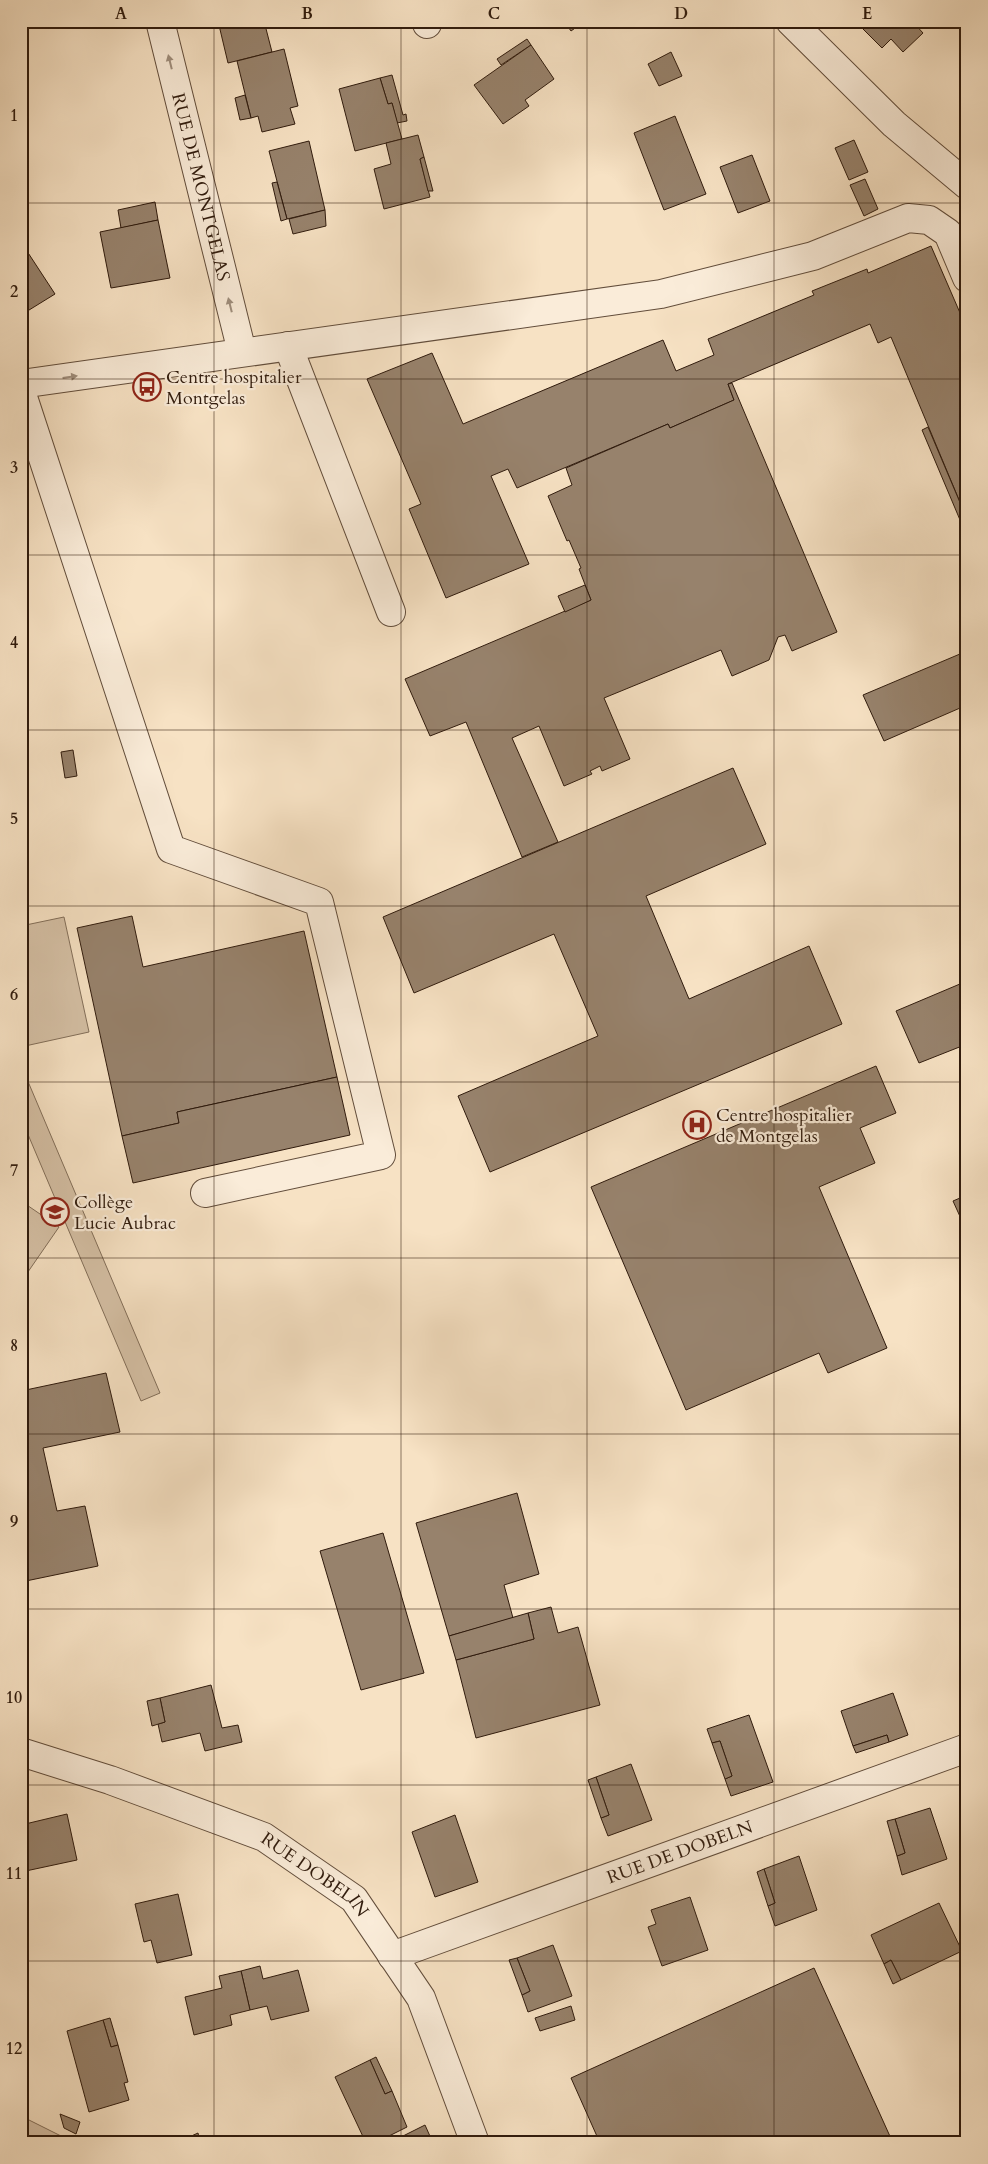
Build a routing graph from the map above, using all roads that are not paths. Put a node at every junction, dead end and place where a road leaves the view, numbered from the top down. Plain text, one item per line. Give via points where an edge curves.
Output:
1 (160, 21) edge
2 (790, 21) edge
3 (967, 185) edge
4 (967, 278) edge
5 (288, 346) junction
6 (242, 352) junction
7 (21, 384) edge
8 (21, 391) edge
9 (391, 612) dead end
10 (205, 1193) dead end
11 (967, 1748) edge
12 (21, 1752) edge
13 (392, 1956) junction
14 (475, 2143) edge

6 -> 1 street, RUE DE MONTGELAS
2 - 3 street via 894,124
4 - 5 street via 948,233 929,220 908,218 813,256 661,294
5 - 6 street
5 - 9 street
7 -> 6 street
8 - 10 street via 171,849 319,902 381,1154
11 - 13 street, RUE DE DOBELN
12 - 13 street, RUE DOBELIN via 110,1780 264,1838 354,1899
13 - 14 street, RUE DOBELIN via 421,1998

